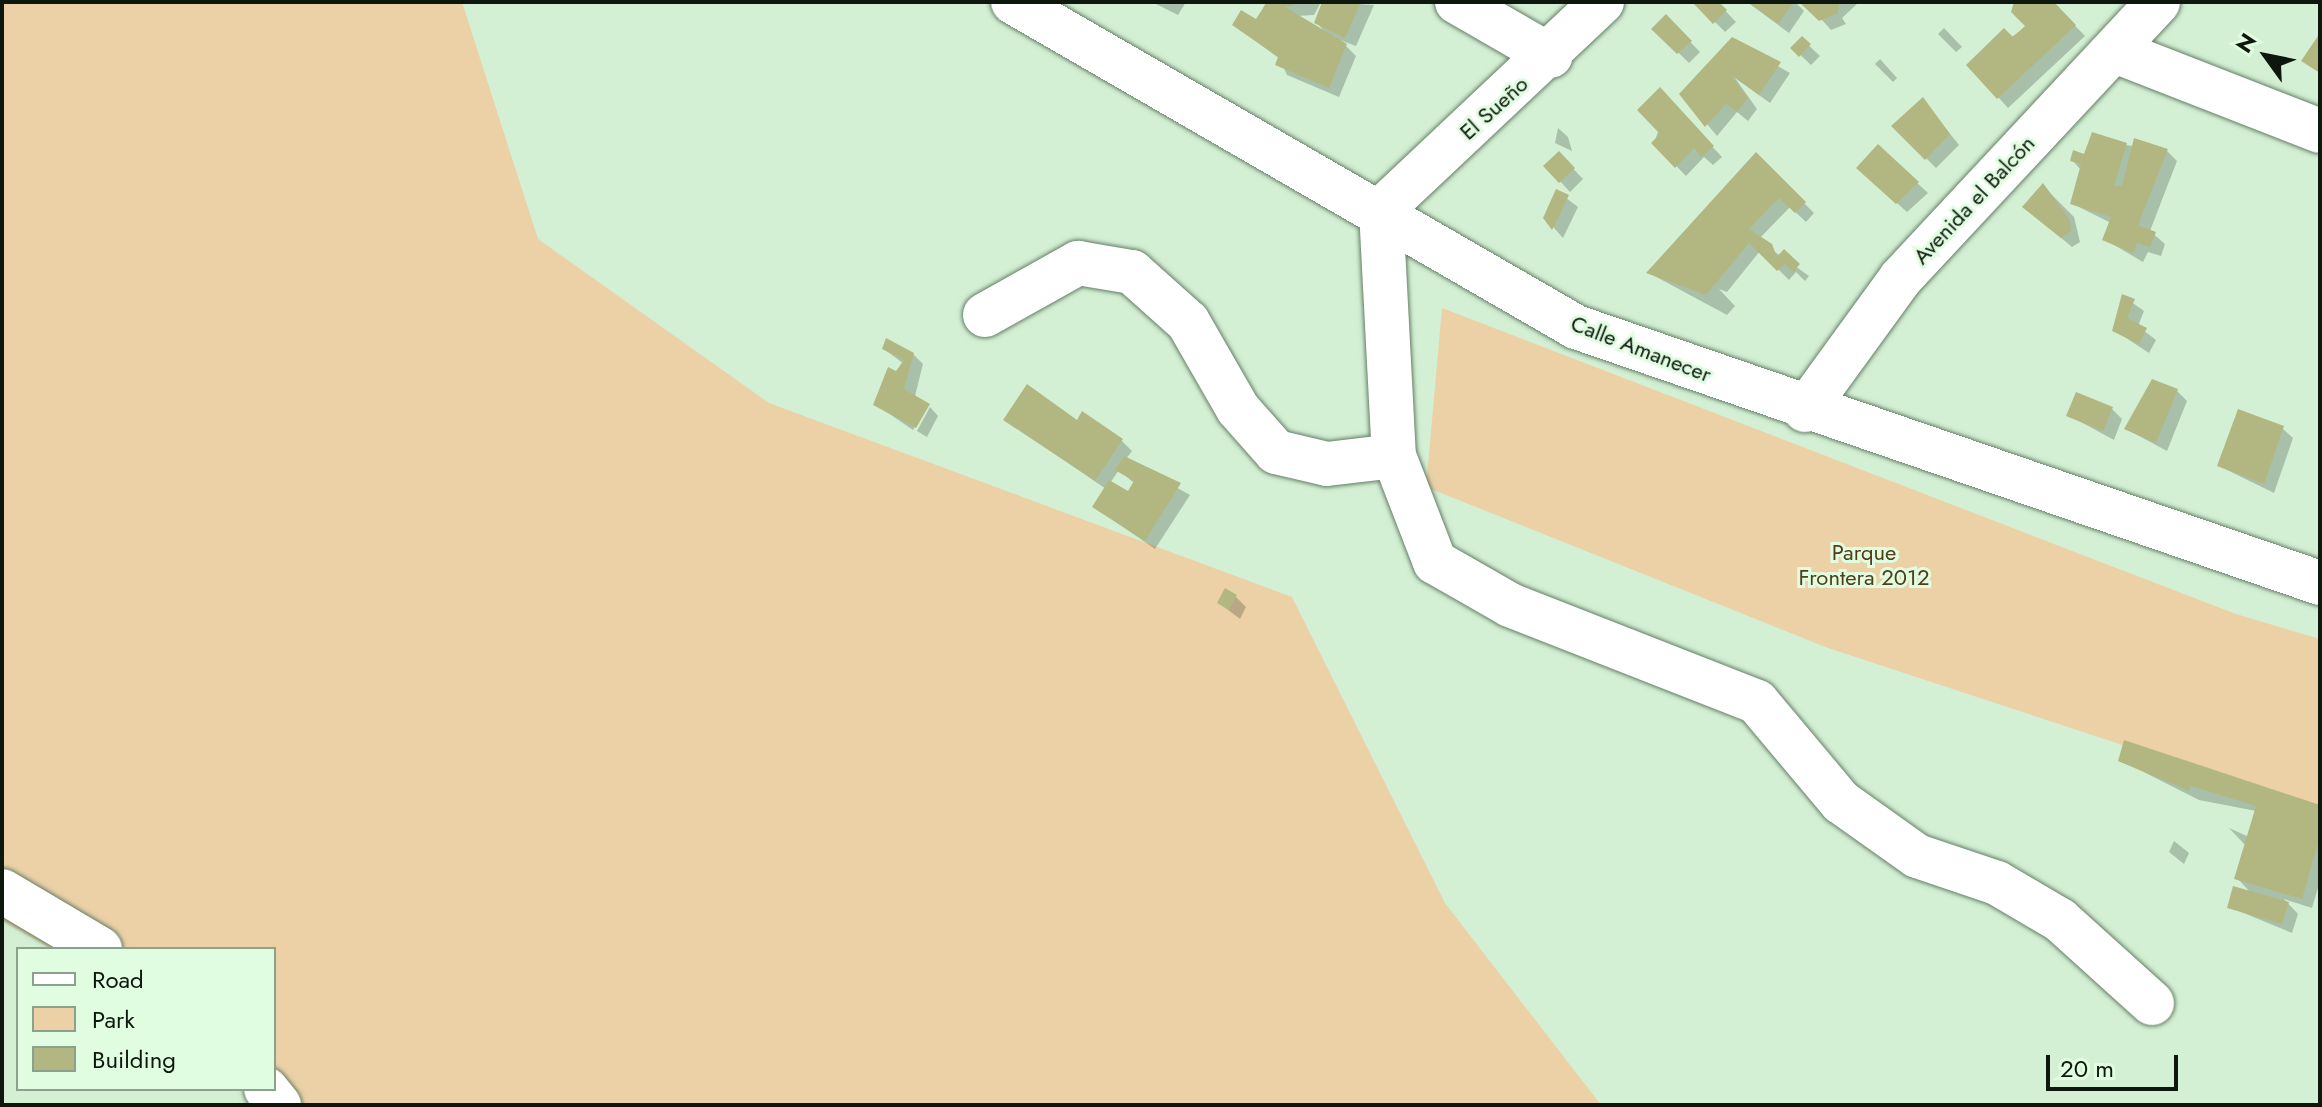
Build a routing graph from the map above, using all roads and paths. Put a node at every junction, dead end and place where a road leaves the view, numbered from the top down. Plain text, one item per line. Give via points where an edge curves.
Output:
1 (1013, 2) edge
2 (1457, 2) edge
3 (1602, 2) edge
4 (2158, 2) edge
5 (2115, 51) junction
6 (1551, 56) junction
7 (2320, 131) edge
8 (1381, 210) junction
9 (985, 315) dead end
10 (1805, 410) junction
11 (1394, 456) junction
12 (2320, 583) edge
13 (2, 891) edge
14 (97, 947) edge
15 (2152, 1003) dead end

1 - 8 main road, Calle Amanecer
2 - 6 main road
3 - 6 main road, El Sueño
4 - 5 main road, Avenida el Balcón
5 - 7 main road
5 - 10 main road, Avenida el Balcón via 1901,278
6 - 8 main road, El Sueño
8 - 10 main road, Calle Amanecer via 1576,327
8 - 11 main road
9 - 11 main road via 1078,263 1132,272 1188,322 1238,409 1276,452 1327,464
10 - 12 main road, Calle Amanecer
11 - 15 main road via 1435,562 1510,605 1757,702 1841,802 1917,856 1997,883 2060,920
13 - 14 main road

